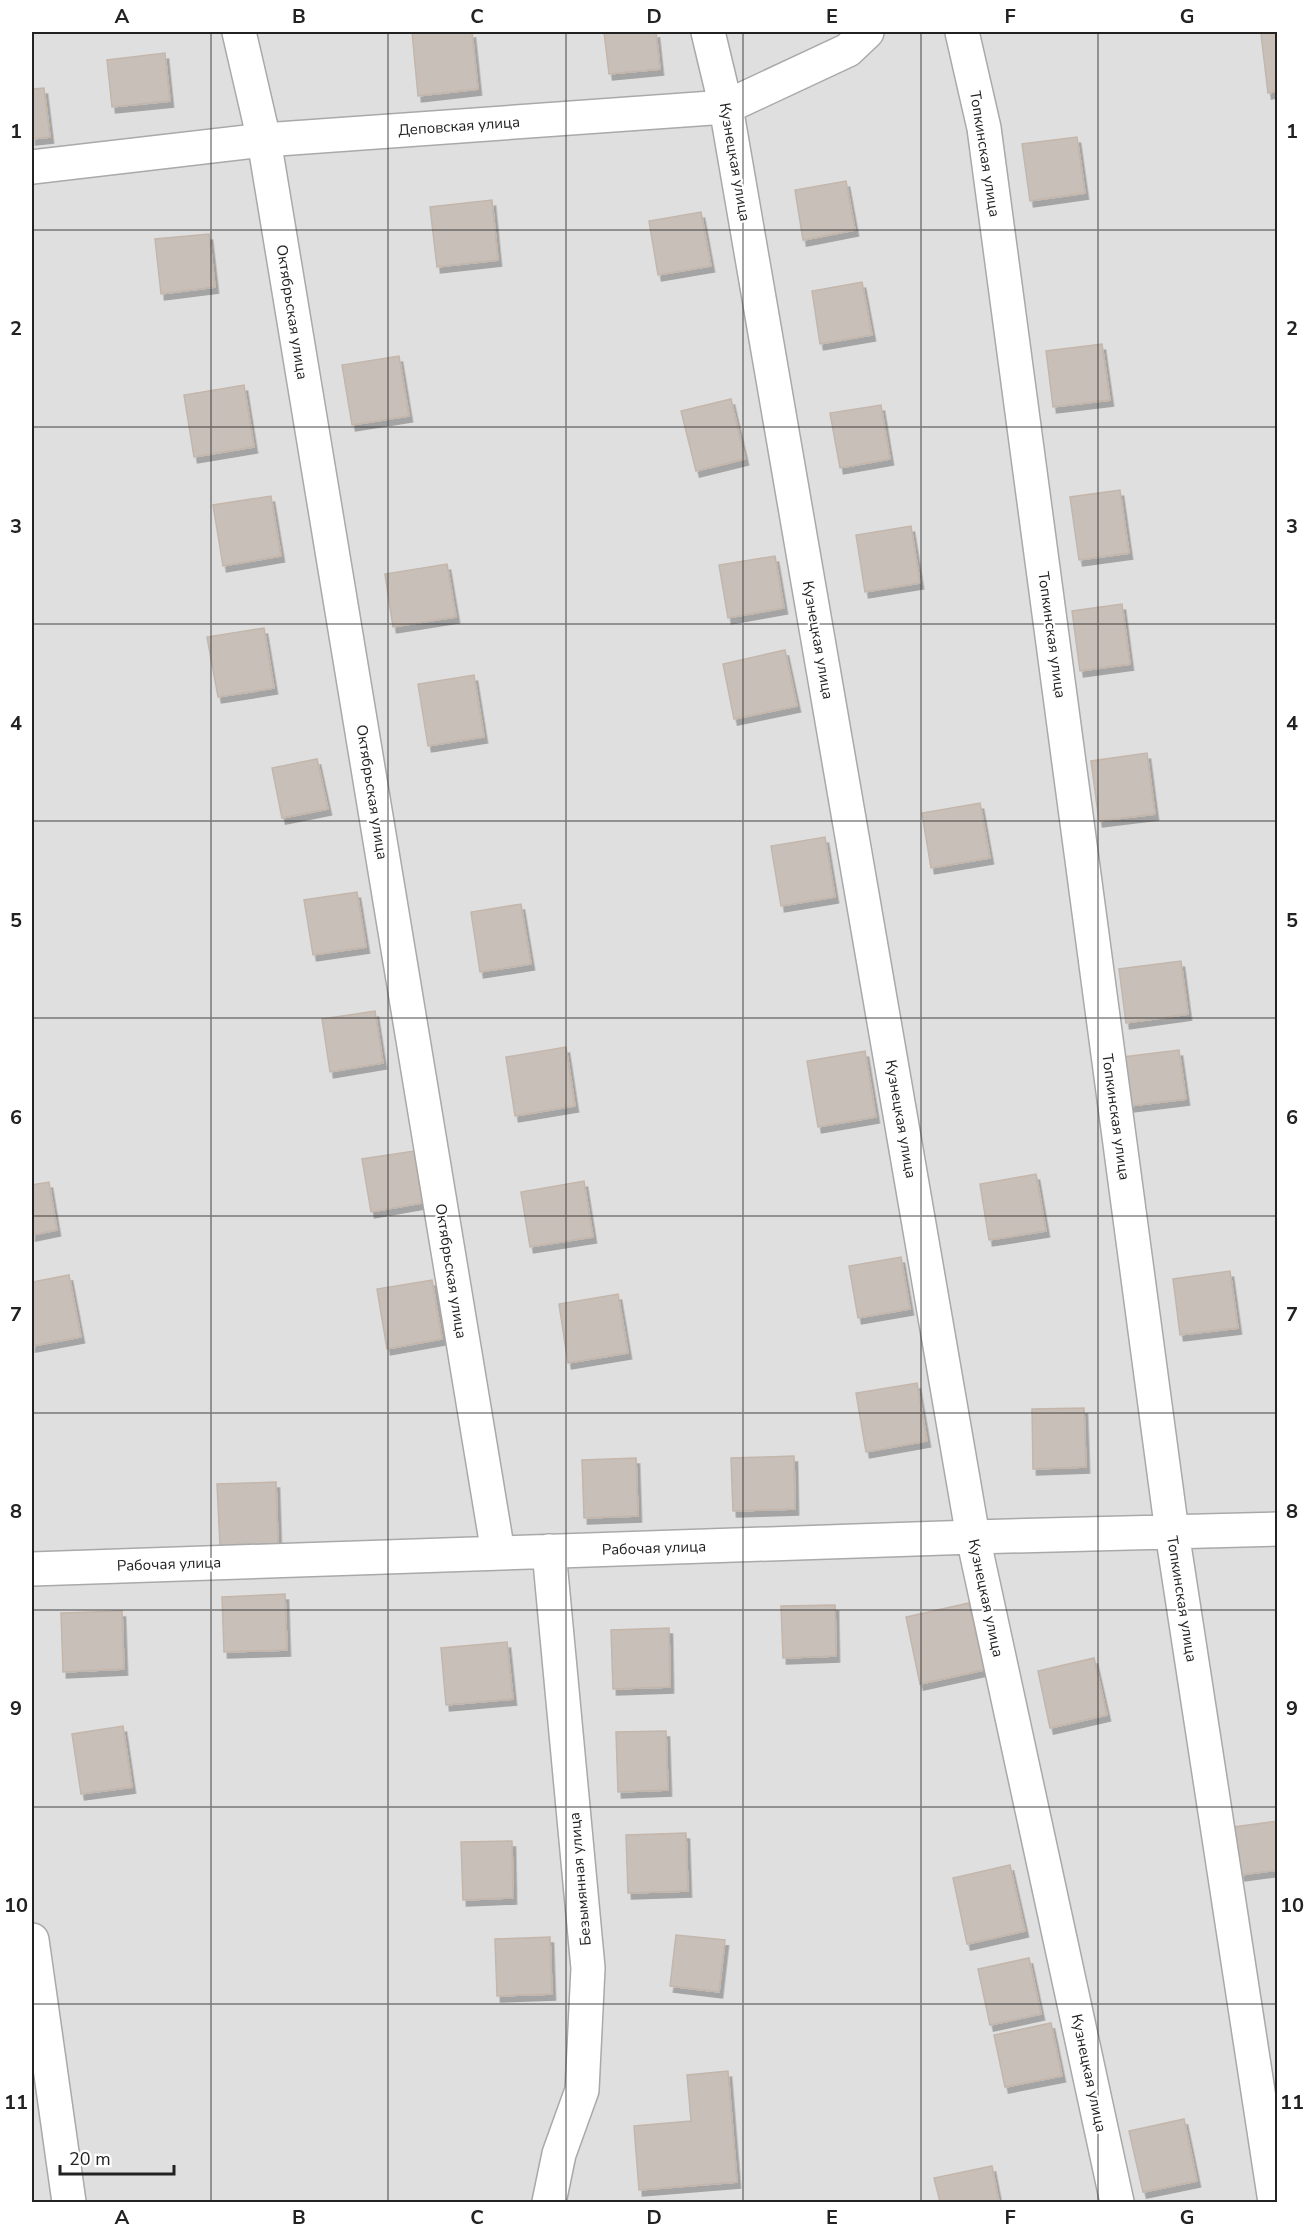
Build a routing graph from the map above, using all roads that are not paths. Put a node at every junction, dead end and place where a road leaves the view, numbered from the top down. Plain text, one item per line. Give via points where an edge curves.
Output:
1 (239, 32) edge
2 (708, 32) edge
3 (867, 32) edge
4 (962, 32) edge
5 (726, 107) junction
6 (264, 140) junction
7 (32, 166) edge
8 (1278, 1529) edge
9 (1172, 1532) junction
10 (973, 1537) junction
11 (549, 1551) junction
12 (498, 1553) junction
13 (32, 1569) edge
14 (32, 1940) edge
15 (69, 2202) edge
16 (549, 2202) edge
17 (1117, 2202) edge
18 (1275, 2202) edge

1 - 6 street, Октябрьская улица
2 - 5 street, Кузнецкая улица
3 - 5 street, Деповская улица via 848,50
4 - 9 street, Топкинская улица via 984,128
5 - 6 street, Деповская улица
5 - 10 street, Кузнецкая улица
6 - 7 street, Деповская улица
6 - 12 street, Октябрьская улица
8 - 9 street, Рабочая улица
9 - 10 street, Рабочая улица
9 - 18 street, Топкинская улица
10 - 11 street, Рабочая улица
10 - 17 street, Кузнецкая улица
11 - 12 street, Рабочая улица
11 - 16 street, Безымянная улица via 588,1968 582,2090 559,2154
12 - 13 street, Рабочая улица
14 - 15 street

